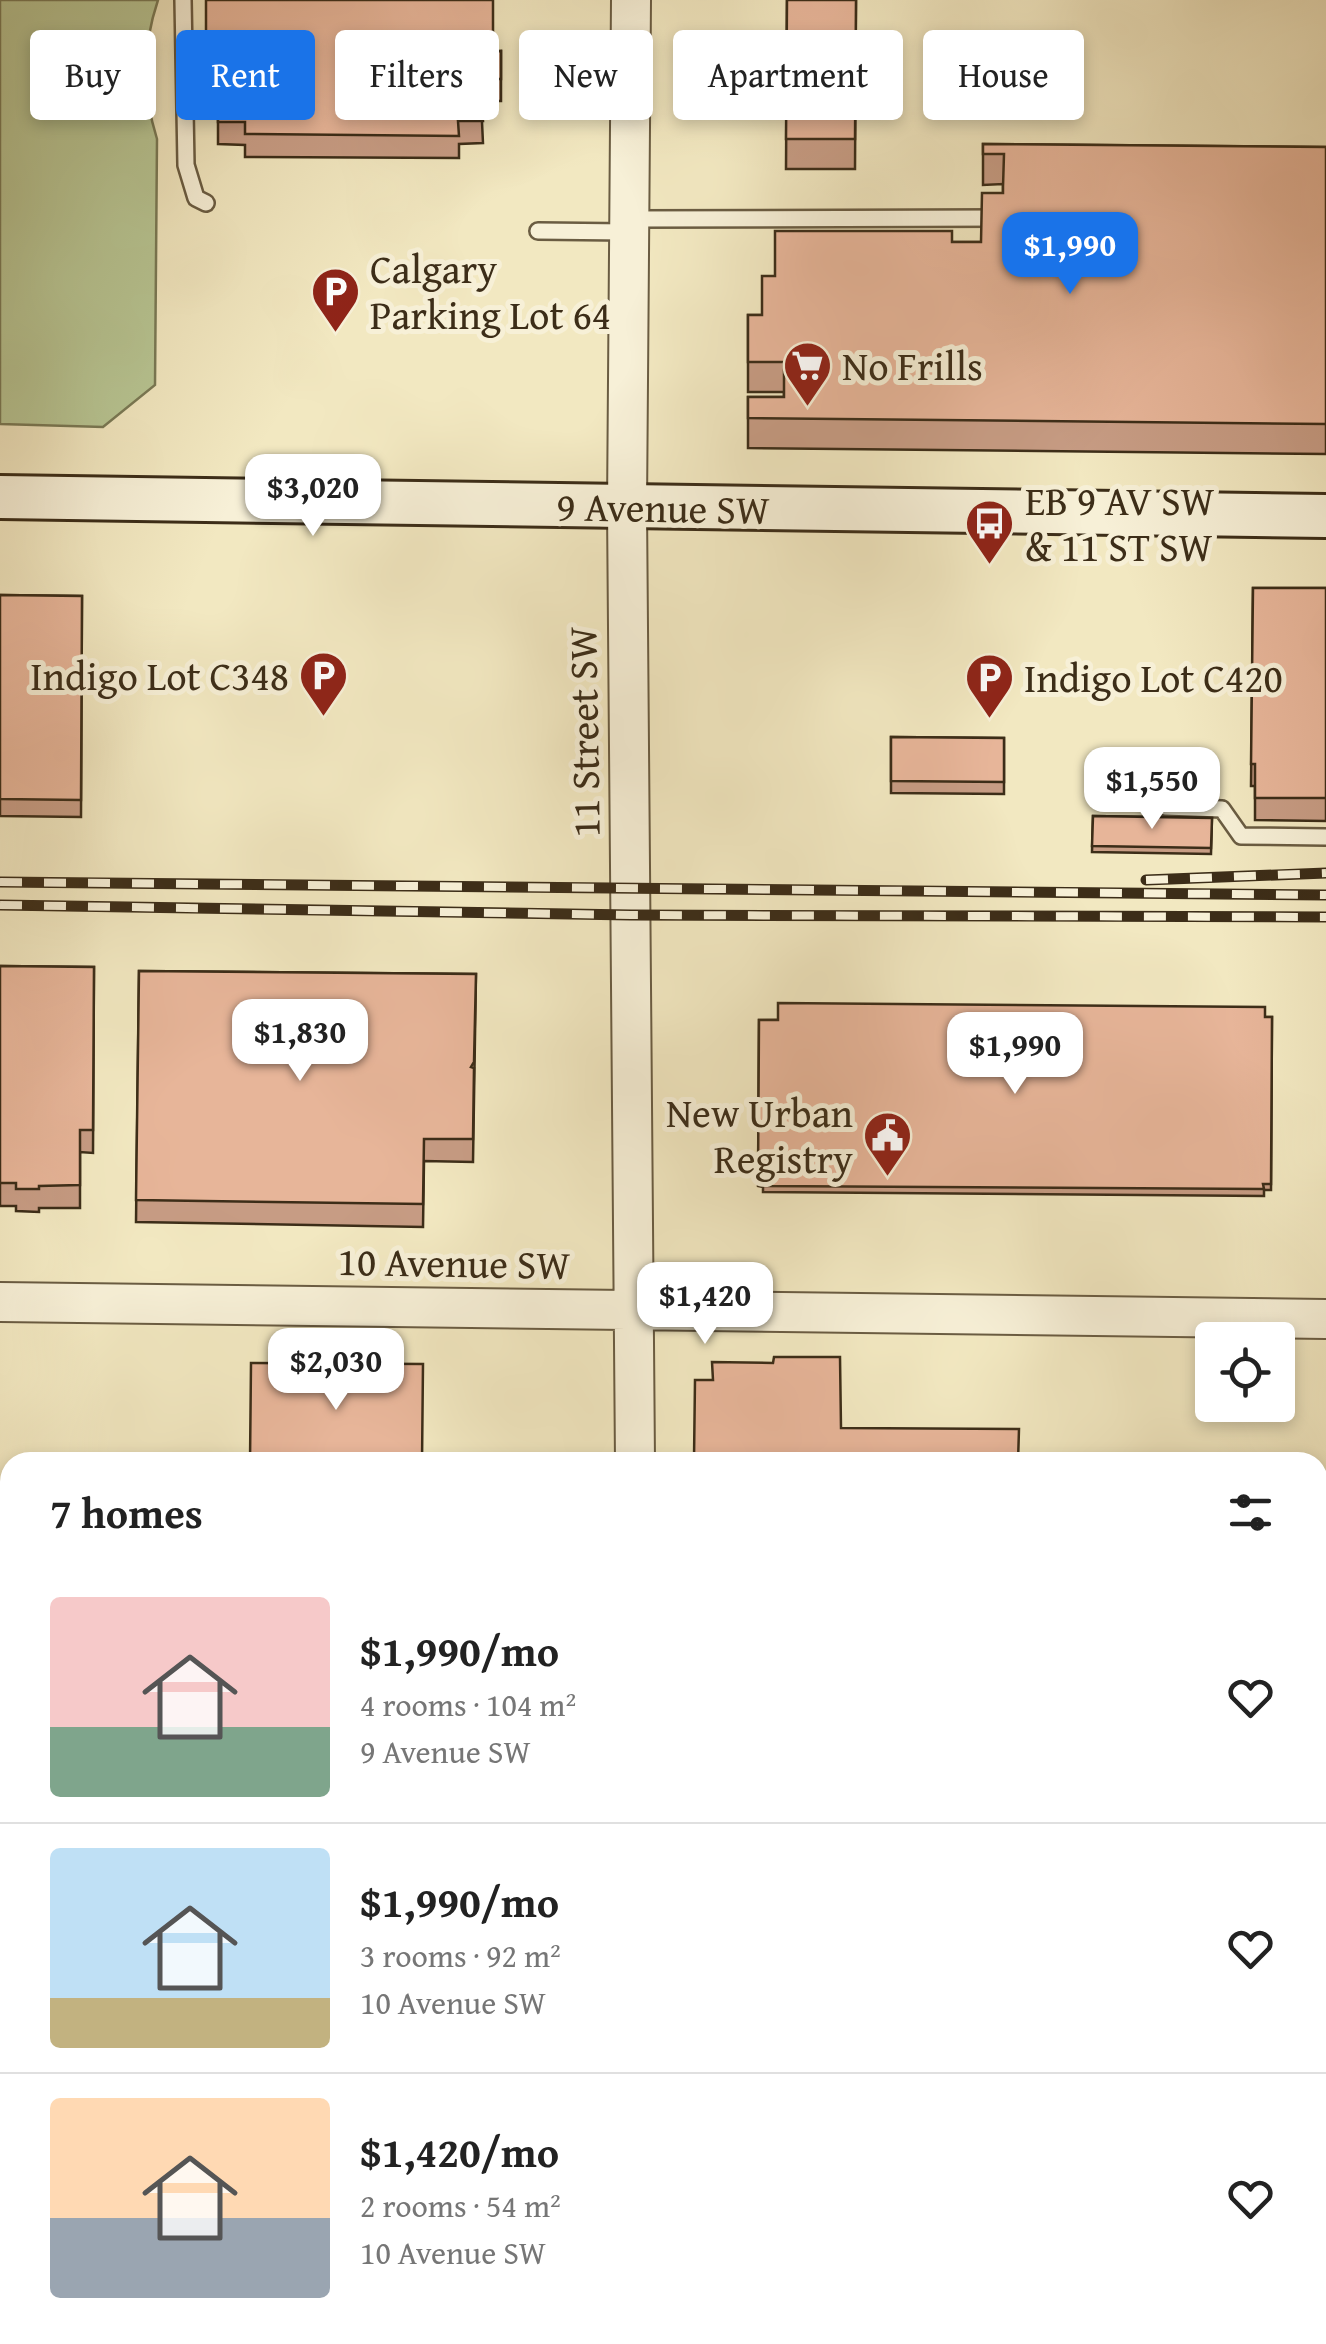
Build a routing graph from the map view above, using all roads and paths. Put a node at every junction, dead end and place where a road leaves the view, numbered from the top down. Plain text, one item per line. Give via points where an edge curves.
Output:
1 (183, 0) edge
2 (631, 0) edge
3 (206, 203) dead end
4 (1003, 218) edge
5 (631, 226) junction
6 (538, 231) dead end
7 (0, 497) edge
8 (627, 508) junction
9 (1326, 516) edge
10 (1165, 807) dead end
11 (1326, 836) edge
12 (0, 1302) edge
13 (635, 1311) junction
14 (1326, 1320) edge
15 (635, 1452) edge

1 - 3 lane via 186,166 196,198
2 - 5 street, 11 Street SW
4 - 5 lane
5 - 6 lane
5 - 8 street, 11 Street SW
7 - 8 main road, 9 Avenue SW
8 - 9 main road, 9 Avenue SW
8 - 13 street, 11 Street SW
10 - 11 lane via 1222,809 1241,836
12 - 13 street, 10 Avenue SW
13 - 14 street, 10 Avenue SW
13 - 15 street, 11 Street SW

